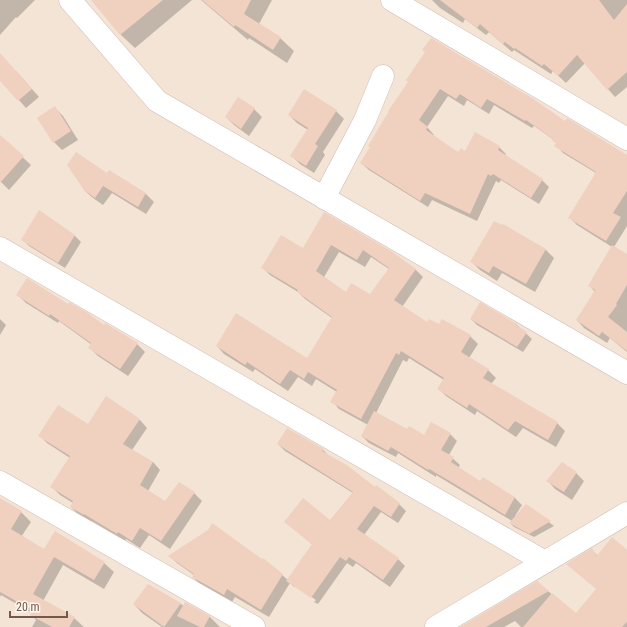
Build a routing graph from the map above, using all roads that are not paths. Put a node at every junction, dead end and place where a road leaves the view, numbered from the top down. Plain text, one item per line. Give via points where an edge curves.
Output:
1 (70, 0) edge
2 (392, 0) edge
3 (383, 76) dead end
4 (627, 139) edge
5 (324, 198) junction
6 (0, 248) edge
7 (627, 373) edge
8 (0, 482) edge
9 (627, 513) edge
10 (545, 562) junction
11 (254, 627) edge
12 (436, 627) edge

1 - 5 street via 157,101
2 - 4 street
3 - 5 street via 365,120
5 - 7 street
6 - 10 street
8 - 11 street
9 - 10 street
10 - 12 street

